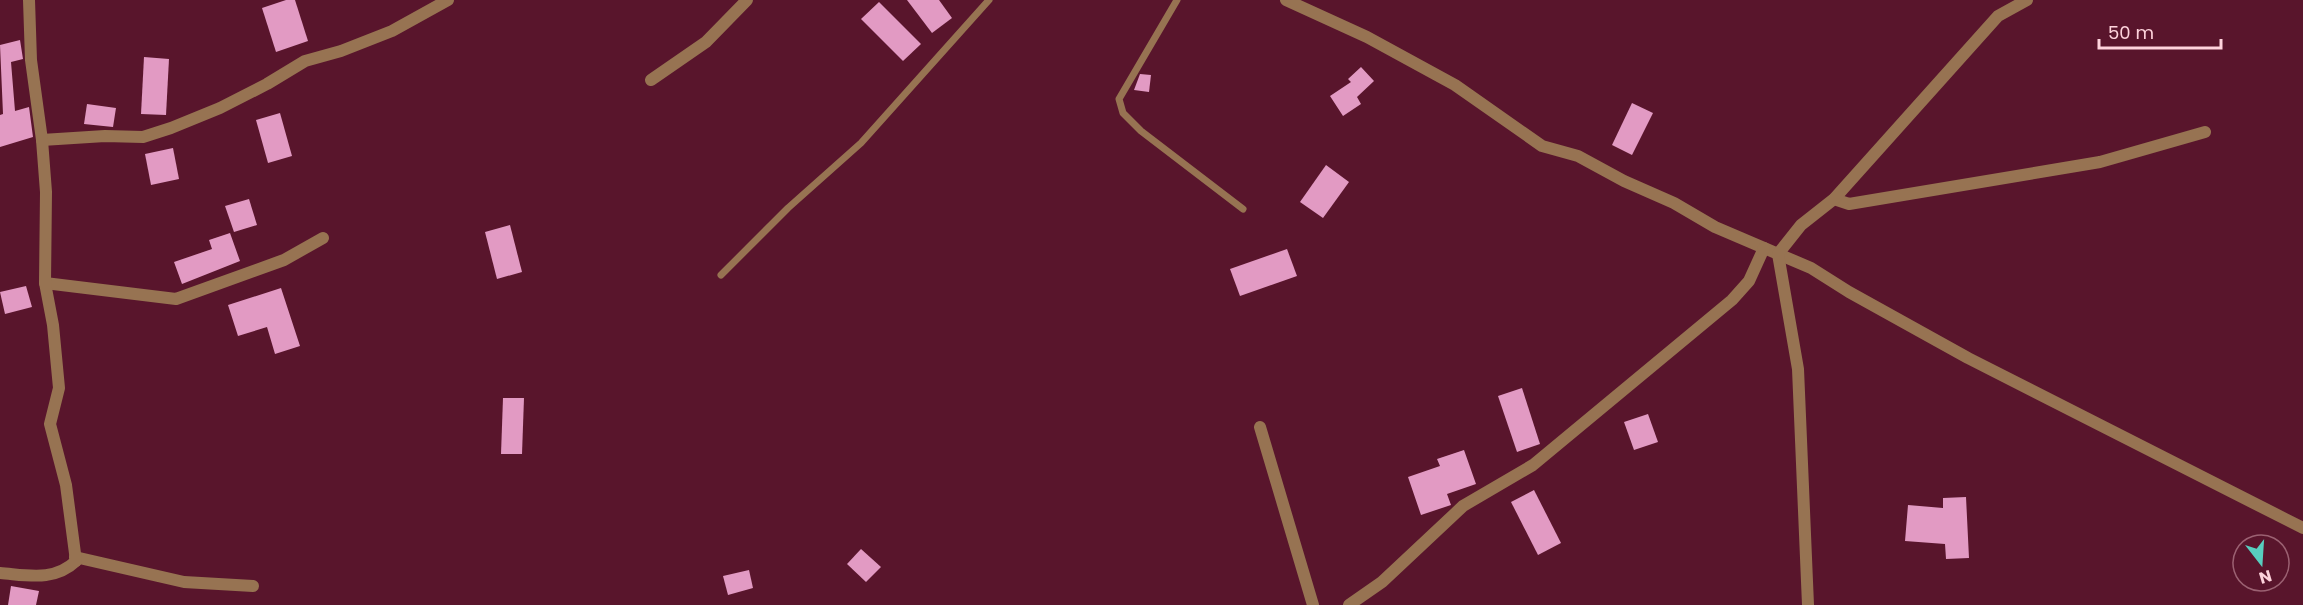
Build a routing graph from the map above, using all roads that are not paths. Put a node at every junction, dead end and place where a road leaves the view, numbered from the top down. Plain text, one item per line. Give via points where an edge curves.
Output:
1 (29, 0) edge
2 (448, 0) edge
3 (747, 0) edge
4 (989, 0) edge
5 (1177, 0) edge
6 (1286, 0) edge
7 (2027, 0) edge
8 (651, 80) dead end
9 (2205, 132) dead end
10 (42, 140) junction
11 (1834, 199) junction
12 (1243, 209) dead end
13 (323, 238) dead end
14 (1764, 248) junction
15 (1778, 254) junction
16 (721, 275) dead end
17 (45, 283) junction
18 (1260, 428) dead end
19 (2303, 528) edge
20 (76, 561) junction
21 (0, 573) edge
22 (253, 586) dead end
23 (1313, 605) edge
24 (1349, 605) edge
25 (1808, 605) edge

1 - 10 street via 30,60
2 - 10 street via 392,31 305,61 220,108 171,128 143,137
3 - 8 street via 706,42
4 - 16 lane via 861,143
5 - 12 lane via 1119,99 1123,113 1186,168
6 - 14 street via 1367,37 1455,85 1542,146 1578,156 1714,227
7 - 11 street via 1998,16
9 - 11 street via 2100,162 1849,204
10 - 17 street
11 - 15 street via 1801,225
13 - 17 street via 284,260 176,299
14 - 15 street
14 - 24 street via 1749,281 1732,300 1533,465 1463,506 1382,582
15 - 19 street via 1811,268 1978,363
15 - 25 street via 1798,369
17 - 20 street via 59,388 50,424 66,485
18 - 23 street
20 - 21 street via 66,570 45,577
20 - 22 street via 75,557 184,582

